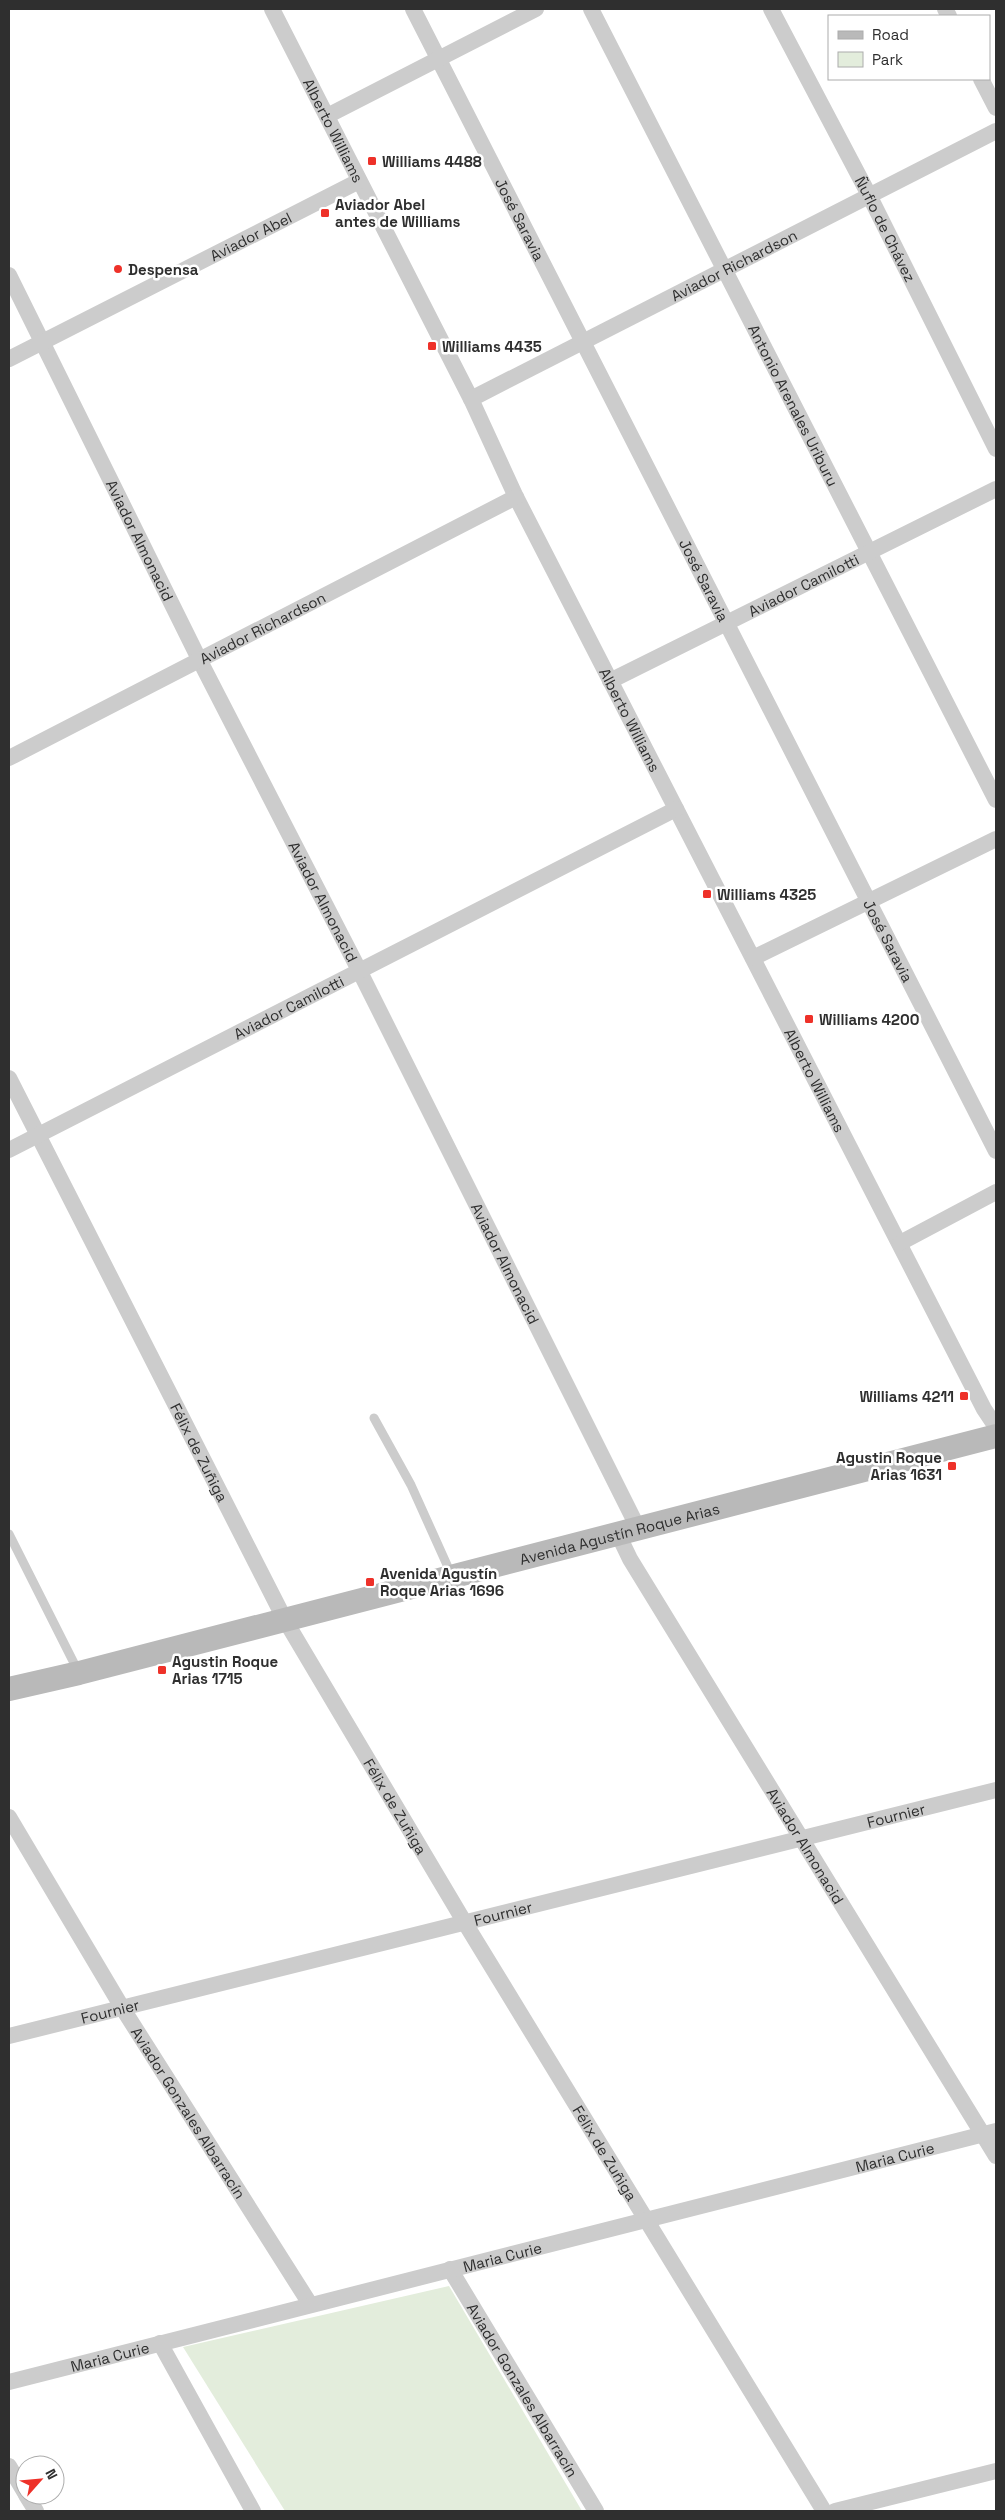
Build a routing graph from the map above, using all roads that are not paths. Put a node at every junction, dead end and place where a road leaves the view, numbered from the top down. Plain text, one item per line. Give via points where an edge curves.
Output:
1 (272, 9) edge
2 (414, 9) edge
3 (536, 9) edge
4 (591, 9) edge
5 (771, 9) edge
6 (439, 58) junction
7 (982, 80) edge
8 (996, 108) edge
9 (327, 116) junction
10 (996, 131) edge
11 (359, 180) junction
12 (869, 195) junction
13 (724, 269) junction
14 (9, 275) edge
15 (43, 342) junction
16 (583, 342) junction
17 (9, 359) edge
18 (471, 399) junction
19 (996, 449) edge
20 (996, 489) edge
21 (516, 497) junction
22 (870, 551) junction
23 (726, 623) junction
24 (200, 661) junction
25 (610, 680) junction
26 (9, 758) edge
27 (996, 800) edge
28 (676, 809) junction
29 (996, 839) edge
30 (869, 901) junction
31 (753, 958) junction
32 (360, 972) junction
33 (9, 1078) edge
34 (38, 1135) junction
35 (9, 1150) edge
36 (996, 1151) edge
37 (996, 1192) edge
38 (900, 1242) junction
39 (374, 1418) dead end
40 (996, 1427) edge
41 (996, 1436) edge
42 (628, 1531) junction
43 (9, 1534) edge
44 (452, 1577) junction
45 (285, 1620) junction
46 (79, 1673) junction
47 (9, 1689) edge
48 (996, 1790) edge
49 (9, 1817) edge
50 (801, 1837) junction
51 (465, 1923) junction
52 (123, 2009) junction
53 (9, 2036) edge
54 (990, 2132) edge
55 (996, 2156) edge
56 (648, 2220) junction
57 (450, 2269) junction
58 (310, 2304) junction
59 (160, 2343) junction
60 (9, 2382) edge
61 (996, 2471) edge
62 (253, 2511) edge
63 (596, 2511) edge
64 (824, 2511) edge
65 (835, 2511) edge

1 - 9 street, Alberto Williams
2 - 6 street, José Saravia
3 - 6 street
4 - 13 street, Antonio Arenales Uriburu
5 - 12 street, Ñuflo de Chávez
6 - 9 street
6 - 16 street, José Saravia
7 - 8 street
9 - 11 street, Alberto Williams
10 - 12 street, Aviador Richardson
11 - 15 street, Aviador Abel
11 - 18 street, Alberto Williams
12 - 13 street, Aviador Richardson
12 - 19 street, Ñuflo de Chávez
13 - 16 street, Aviador Richardson
13 - 22 street, Antonio Arenales Uriburu
14 - 15 street, Aviador Almonacid
15 - 17 street, Aviador Abel
15 - 24 street, Aviador Almonacid
16 - 18 street, Aviador Richardson
16 - 23 street, José Saravia
18 - 21 street, Alberto Williams
20 - 22 street, Aviador Camilotti
21 - 24 street, Aviador Richardson
21 - 25 street, Alberto Williams
22 - 23 street, Aviador Camilotti
22 - 27 street, Antonio Arenales Uriburu
23 - 25 street, Aviador Camilotti
23 - 30 street, José Saravia
24 - 26 street, Aviador Richardson
24 - 32 street, Aviador Almonacid
25 - 28 street, Alberto Williams
28 - 31 street, Alberto Williams
28 - 32 street, Aviador Camilotti
29 - 30 street
30 - 31 street
30 - 36 street, José Saravia
31 - 38 street, Alberto Williams
32 - 34 street, Aviador Camilotti
32 - 42 street, Aviador Almonacid
33 - 34 street, Félix de Zuñiga
34 - 35 street, Aviador Camilotti
34 - 45 street, Félix de Zuñiga
37 - 38 street
38 - 40 street, Alberto Williams
39 - 44 lane via 411,1485
41 - 42 main road, Avenida Agustín Roque Arias
42 - 44 main road, Avenida Agustín Roque Arias
42 - 50 street, Aviador Almonacid via 630,1559
43 - 46 lane
44 - 45 main road, Avenida Agustín Roque Arias
45 - 46 main road, Avenida Agustín Roque Arias
45 - 51 street, Félix de Zuñiga
46 - 47 main road, Avenida Agustín Roque Arias
48 - 50 street, Fournier
49 - 52 street, Aviador Gonzales Albarracín
50 - 51 street, Fournier
50 - 54 street, Aviador Almonacid
51 - 52 street, Fournier
51 - 56 street, Félix de Zuñiga
52 - 53 street, Fournier
52 - 58 street, Aviador Gonzales Albarracín
54 - 55 street, Aviador Almonacid
54 - 56 street, Maria Curie
56 - 57 street, Maria Curie
56 - 64 street, Félix de Zuñiga
57 - 58 street, Maria Curie
57 - 63 street, Aviador Gonzales Albarracín
58 - 59 street, Maria Curie
59 - 60 street, Maria Curie
59 - 62 street
61 - 65 street

